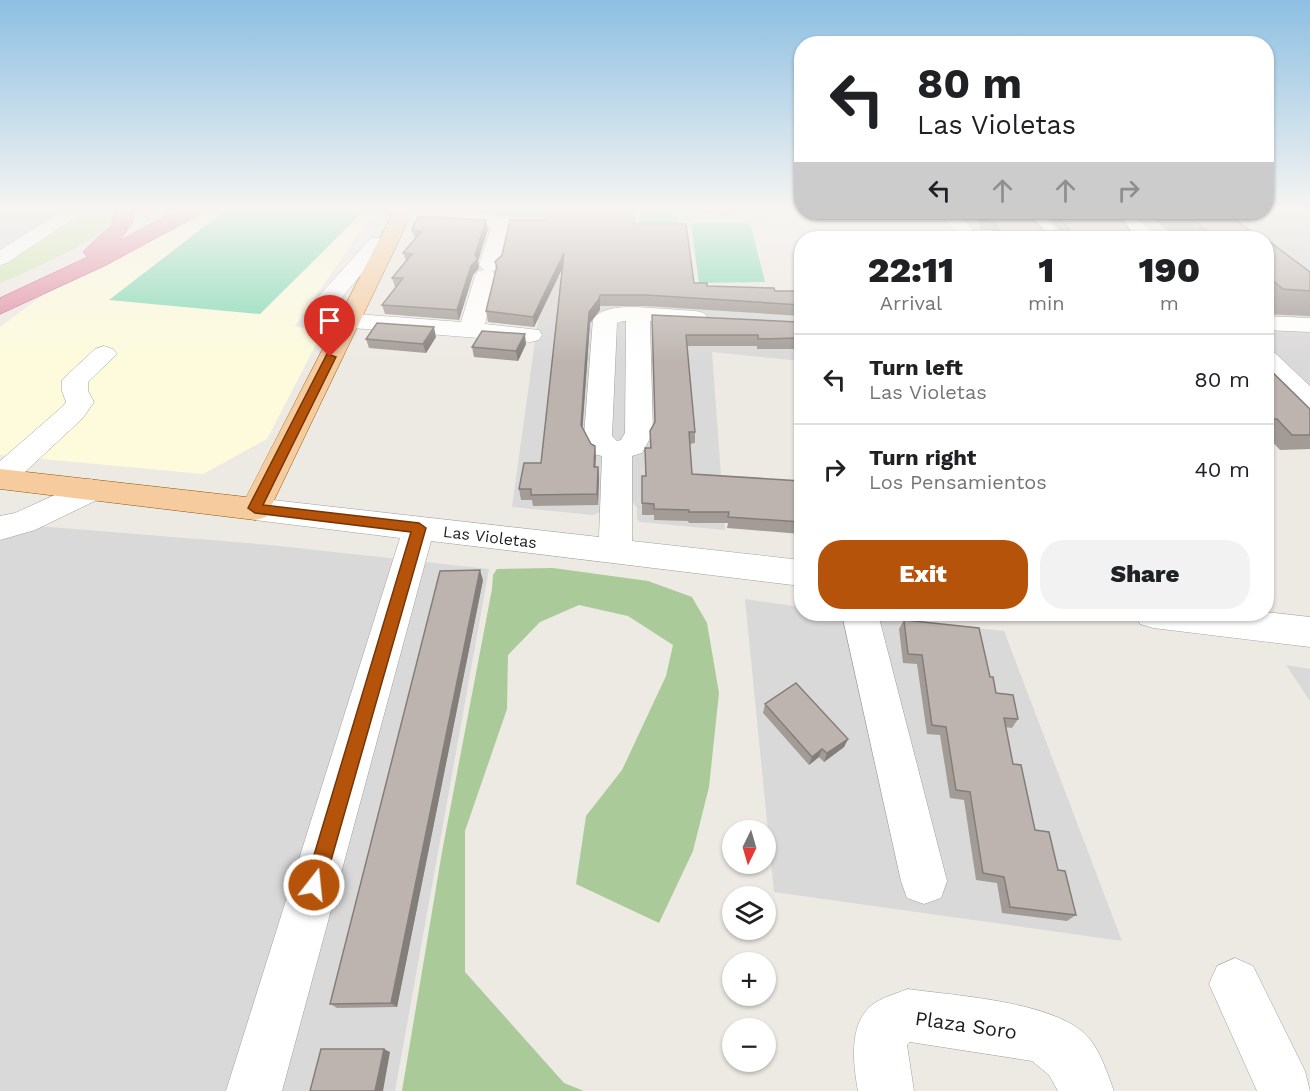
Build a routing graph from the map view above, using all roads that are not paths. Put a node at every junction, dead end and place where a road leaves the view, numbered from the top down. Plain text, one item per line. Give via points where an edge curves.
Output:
1 (76, 260) edge
2 (98, 260) edge
3 (362, 260) edge
4 (373, 260) edge
5 (377, 260) edge
6 (491, 260) edge
7 (367, 282) junction
8 (3, 295) edge
9 (638, 315) junction
10 (717, 320) edge
11 (348, 321) junction
12 (1274, 323) edge
13 (1310, 325) edge
14 (471, 331) junction
15 (530, 335) dead end
16 (104, 354) dead end
17 (1274, 366) edge
18 (1310, 401) edge
19 (283, 450) junction
20 (617, 451) junction
21 (0, 479) edge
22 (90, 490) junction
23 (188, 501) junction
24 (255, 508) junction
25 (419, 528) junction
26 (5, 531) edge
27 (615, 551) junction
28 (794, 572) edge
29 (862, 621) edge
30 (1262, 621) edge
31 (1310, 632) edge
32 (924, 882) dead end
33 (1235, 984) dead end
34 (254, 1091) edge
35 (886, 1091) edge
36 (1086, 1091) edge
37 (1285, 1091) edge

1 - 8 highway
2 - 8 highway
3 - 11 street via 323,305 322,311 328,317
4 - 7 main road
5 - 7 main road
6 - 14 street
7 - 11 main road
9 - 10 street
9 - 20 street via 639,434 632,446
9 - 20 street via 616,314 604,323 598,436 604,447
11 - 14 street
11 - 19 main road
12 - 13 street
14 - 15 street
16 - 21 street via 75,380 80,402 73,412
17 - 18 street
19 - 23 main road via 249,479
19 - 24 main road
20 - 27 street
21 - 22 main road, Las Violetas
22 - 23 main road, Las Violetas
22 - 26 street
23 - 24 main road, Las Violetas
24 - 25 street, Las Violetas
25 - 27 street, Las Violetas
25 - 34 street
27 - 28 street, Las Violetas
29 - 32 street
30 - 31 street
33 - 37 street
35 - 36 street, Plaza Soro via 879,1043 885,1028 895,1018 908,1015 1051,1041 1068,1054

